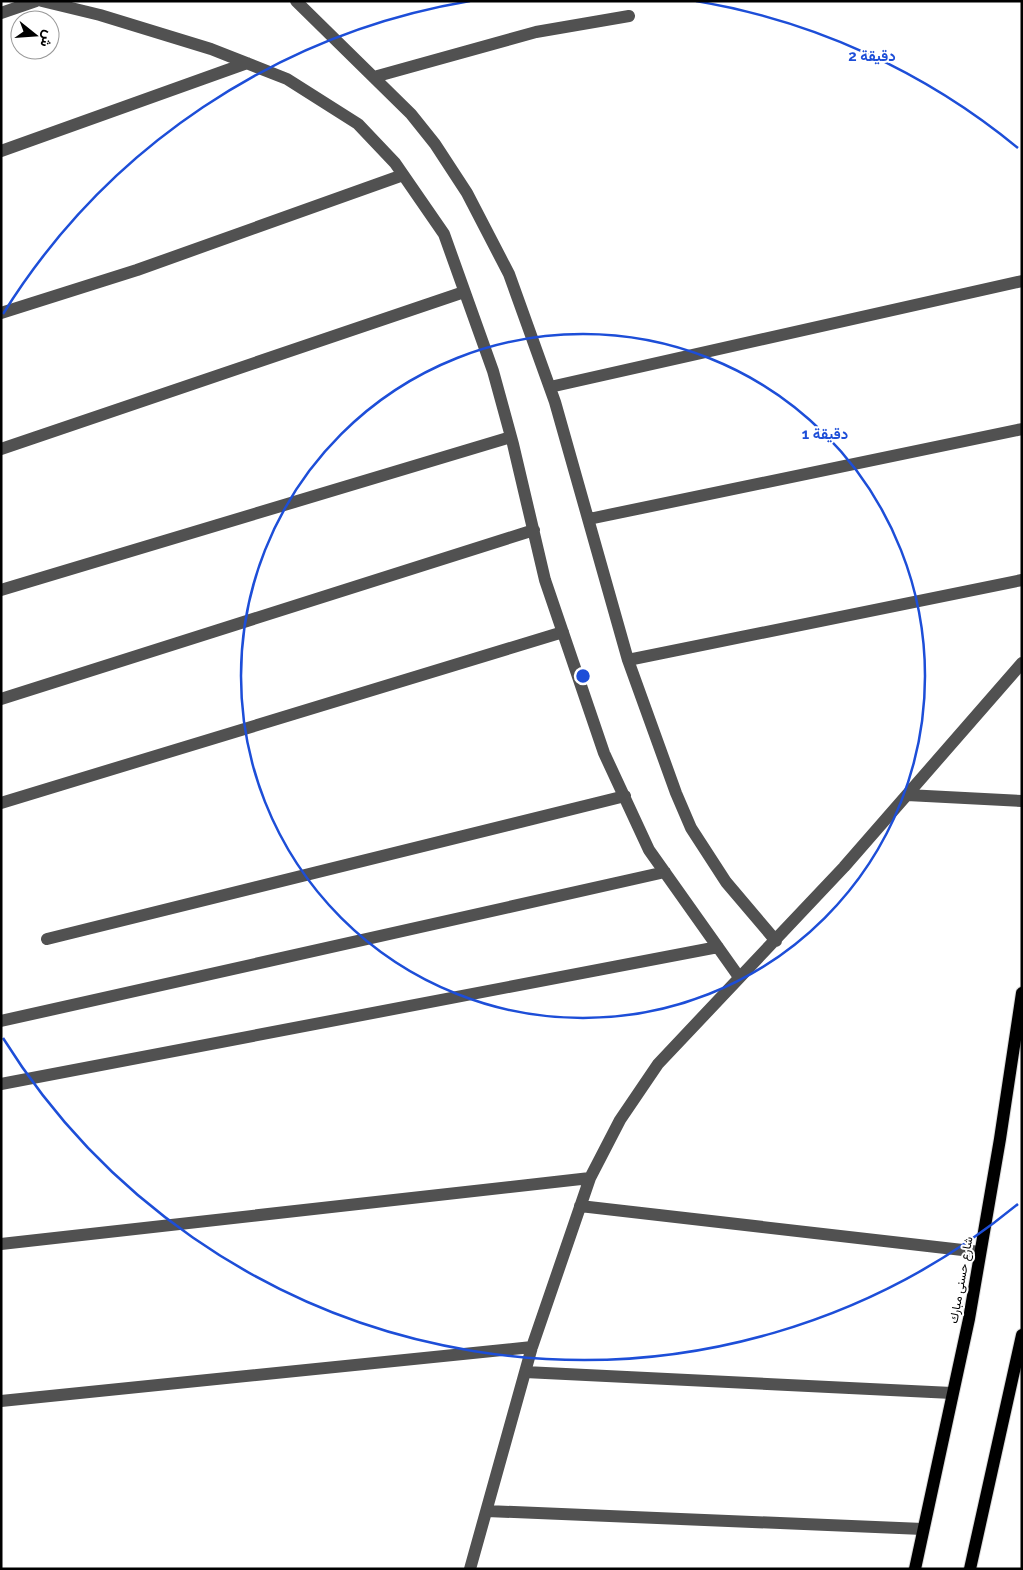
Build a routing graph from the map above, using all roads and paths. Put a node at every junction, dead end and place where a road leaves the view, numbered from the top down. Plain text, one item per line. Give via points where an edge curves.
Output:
1 (36, 1) edge
2 (42, 1) edge
3 (296, 1) edge
4 (1, 13) edge
5 (629, 16) dead end
6 (247, 63) junction
7 (374, 77) junction
8 (1, 151) edge
9 (403, 175) junction
10 (1022, 281) edge
11 (464, 292) junction
12 (1, 313) edge
13 (550, 387) junction
14 (1022, 429) edge
15 (511, 436) junction
16 (1, 449) edge
17 (589, 519) junction
18 (534, 530) junction
19 (1022, 580) edge
20 (1, 590) edge
21 (563, 632) junction
22 (628, 660) junction
23 (1022, 663) edge
24 (1, 699) edge
25 (908, 795) junction
26 (625, 796) junction
27 (1022, 801) edge
28 (1, 803) edge
29 (665, 872) junction
30 (47, 939) dead end
31 (776, 941) junction
32 (718, 947) junction
33 (739, 977) junction
34 (1022, 993) edge
35 (1, 1021) edge
36 (1, 1084) edge
37 (590, 1178) junction
38 (580, 1206) junction
39 (1, 1244) edge
40 (980, 1252) junction
41 (1022, 1335) edge
42 (532, 1347) junction
43 (525, 1372) junction
44 (952, 1393) junction
45 (1, 1401) edge
46 (488, 1511) junction
47 (923, 1529) junction
48 (470, 1569) edge
49 (915, 1569) edge
50 (970, 1569) edge

1 - 4 street
2 - 6 street via 118,21
3 - 7 street
5 - 7 street via 536,32
6 - 8 street
6 - 9 street via 287,79 358,124
7 - 13 street via 411,114 467,193 509,274
9 - 11 street via 444,234
9 - 12 street via 137,270
10 - 13 street
11 - 15 street via 494,372
11 - 16 street
13 - 17 street
14 - 17 street
15 - 18 street
15 - 20 street
17 - 22 street
18 - 21 street via 545,580
18 - 24 street
19 - 22 street
21 - 26 street via 604,753
21 - 28 street
22 - 31 street via 691,828 726,882
23 - 25 street
25 - 27 street
25 - 31 street
26 - 29 street via 649,850
26 - 30 street
29 - 32 street
29 - 35 street
31 - 33 street
32 - 33 street
32 - 36 street
33 - 37 street via 658,1064 620,1120
34 - 40 main road, شارع حسنى مبارك
37 - 38 street
37 - 39 street
38 - 40 street
38 - 42 street
40 - 44 main road, شارع حسنى مبارك
41 - 50 main road
42 - 43 street
42 - 45 street
43 - 44 street
43 - 46 street
44 - 47 main road, شارع حسنى مبارك
46 - 47 street
46 - 48 street
47 - 49 main road, شارع حسنى مبارك

